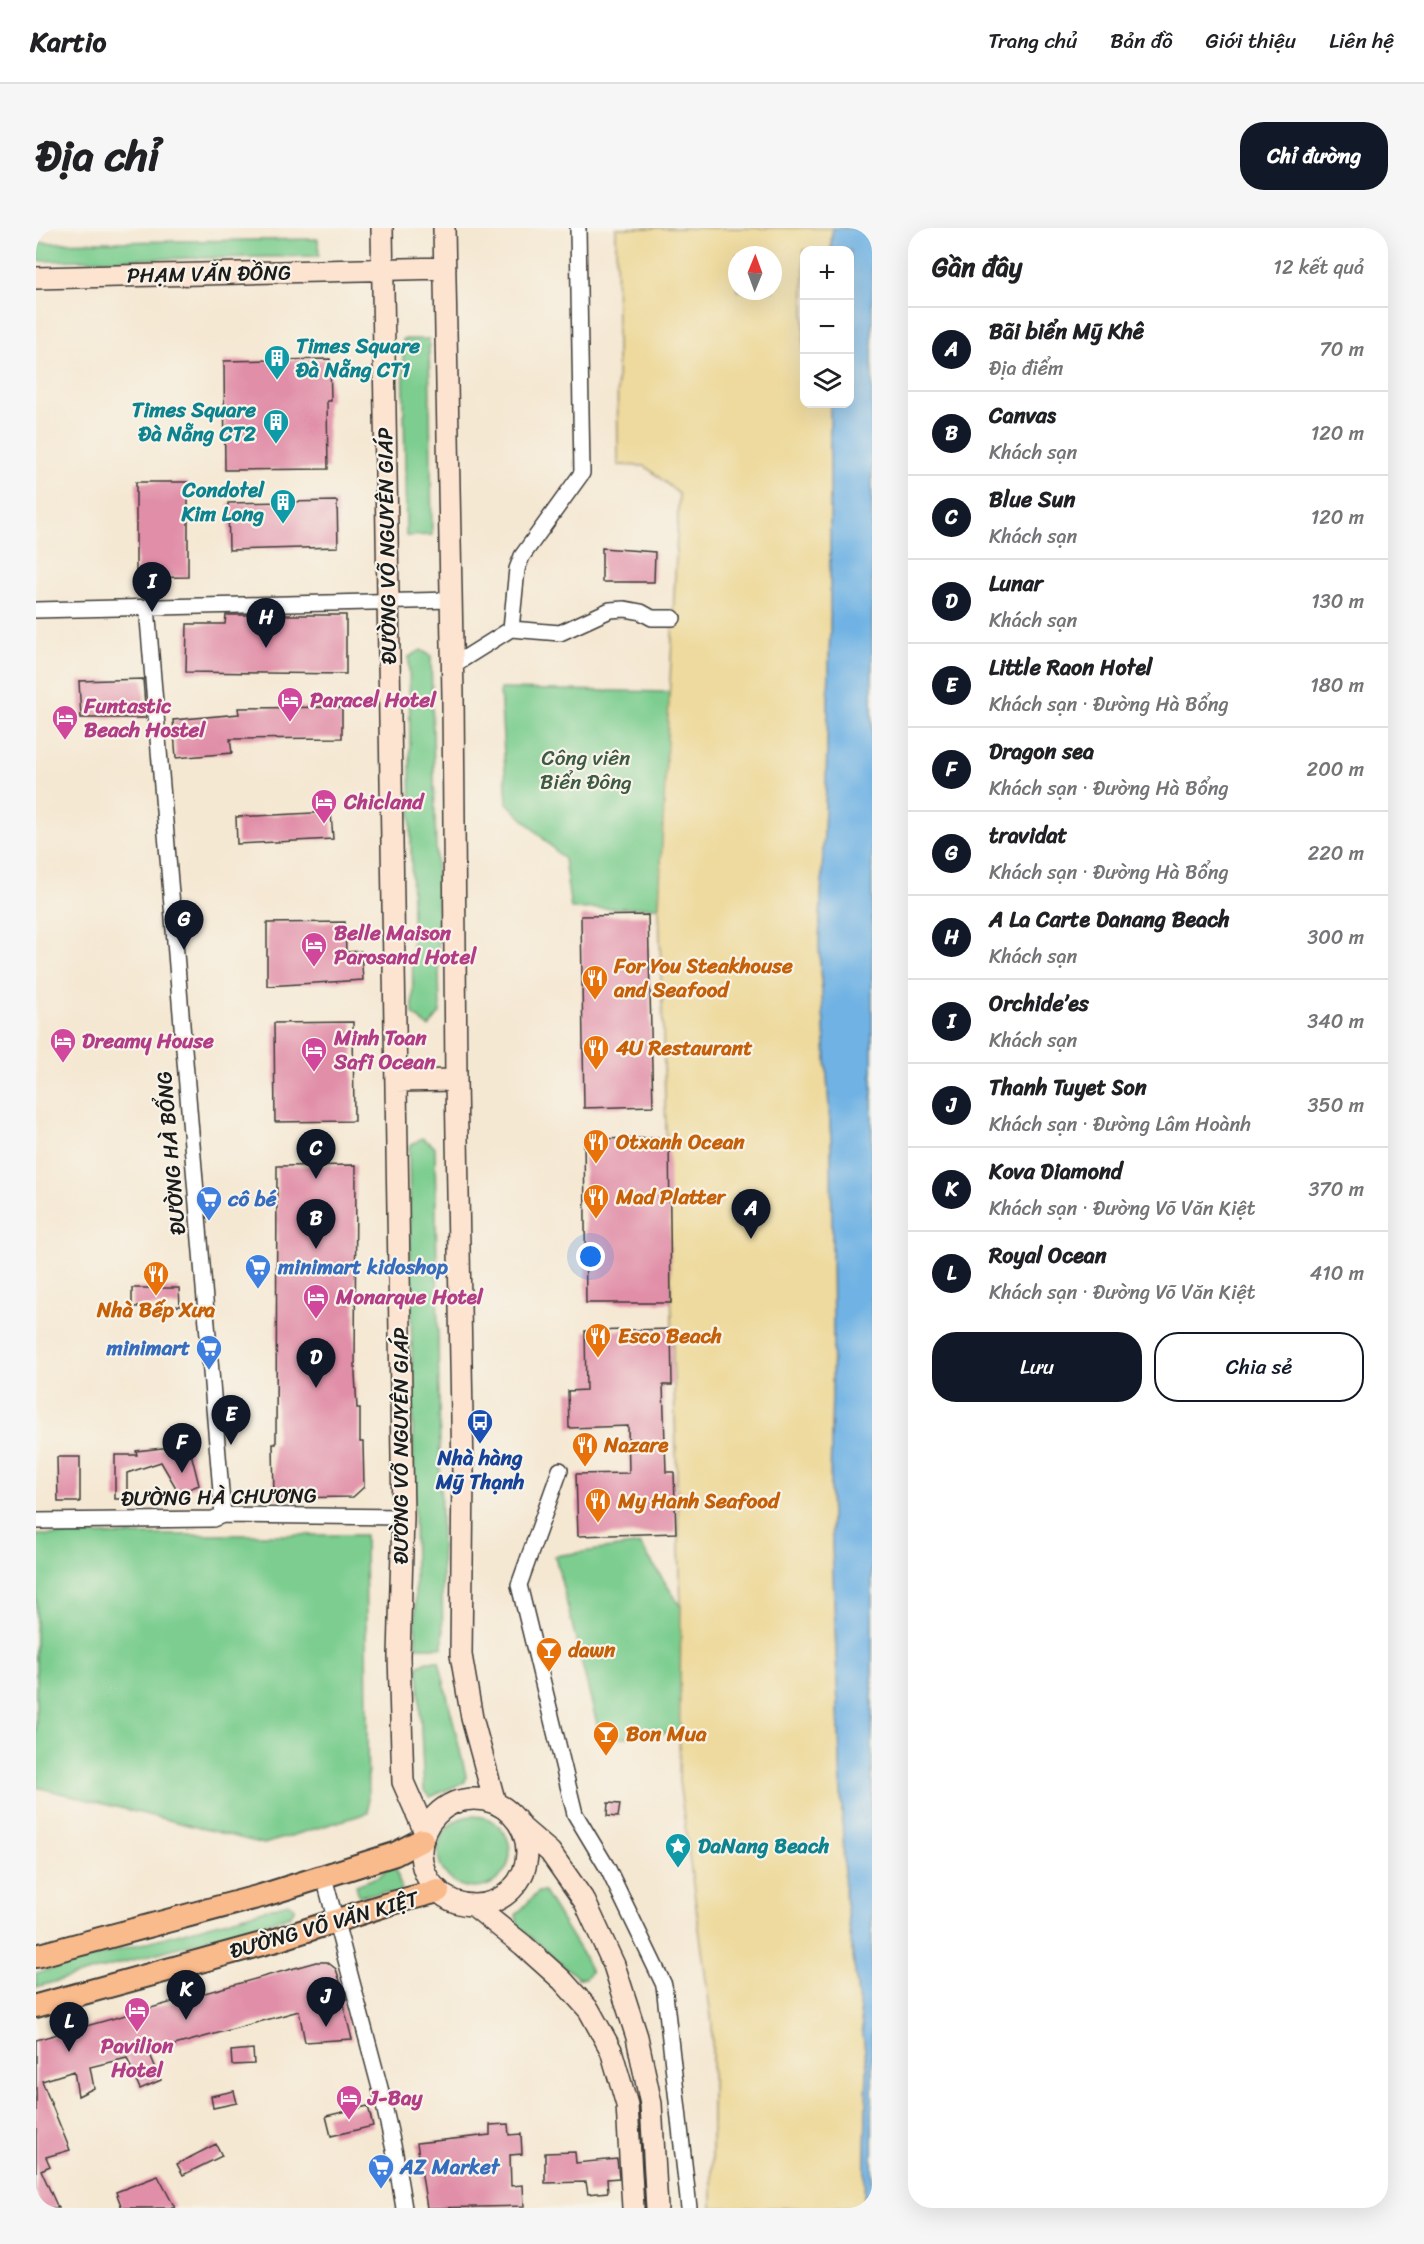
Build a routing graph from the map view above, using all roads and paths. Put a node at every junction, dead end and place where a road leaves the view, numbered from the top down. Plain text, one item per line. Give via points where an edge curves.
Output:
1 (382, 228) edge
2 (444, 228) edge
3 (578, 228) edge
4 (445, 268) junction
5 (383, 270) junction
6 (36, 279) edge
7 (451, 600) junction
8 (388, 601) junction
9 (147, 607) junction
10 (36, 610) edge
11 (673, 618) dead end
12 (511, 629) junction
13 (452, 666) junction
14 (456, 1080) junction
15 (396, 1081) junction
16 (560, 1470) dead end
17 (403, 1518) junction
18 (36, 1521) edge
19 (217, 1521) junction
20 (495, 1803) junction
21 (522, 1828) junction
22 (424, 1836) junction
23 (324, 1877) junction
24 (438, 1892) junction
25 (473, 1905) junction
26 (336, 1919) junction
27 (36, 1956) edge
28 (36, 2006) edge
29 (404, 2208) edge
30 (633, 2208) edge
31 (657, 2208) edge
32 (689, 2208) edge

1 - 5 main road, ĐƯỜNG VÕ NGUYÊN GIÁP
2 - 4 main road
3 - 12 street via 582,473 522,556 517,568
4 - 5 main road, PHẠM VĂN ĐỒNG
4 - 7 main road
5 - 6 main road, PHẠM VĂN ĐỒNG
5 - 8 main road, ĐƯỜNG VÕ NGUYÊN GIÁP
7 - 8 street
7 - 13 main road
8 - 9 street
8 - 15 main road, ĐƯỜNG VÕ NGUYÊN GIÁP
9 - 10 street
9 - 19 street, ĐƯỜNG HÀ BỔNG
11 - 12 street via 610,610 560,633
12 - 13 street
13 - 14 main road
14 - 15 main road
14 - 20 main road via 463,1474 461,1655 472,1718
15 - 17 main road, ĐƯỜNG VÕ NGUYÊN GIÁP
16 - 32 street via 519,1585 576,1814 608,1869 664,1985
17 - 19 street, ĐƯỜNG HÀ CHƯƠNG
17 - 22 main road, ĐƯỜNG VÕ NGUYÊN GIÁP via 399,1656 403,1782
18 - 19 street, ĐƯỜNG HÀ CHƯƠNG
20 - 21 main road via 506,1809
20 - 22 main road via 462,1800 446,1807 434,1817
21 - 25 main road via 528,1852 524,1874 501,1898
21 - 31 main road via 550,1852 585,1902 614,1965 637,2037 651,2104
22 - 23 main road via 395,1854
22 - 24 main road via 423,1868
23 - 26 street
23 - 27 main road
24 - 25 main road via 450,1900
24 - 26 main road, ĐƯỜNG VÕ VĂN KIỆT
25 - 30 main road via 562,1980 589,2010 611,2050 627,2105
26 - 28 main road, ĐƯỜNG VÕ VĂN KIỆT via 273,1941
26 - 29 street via 380,2088

